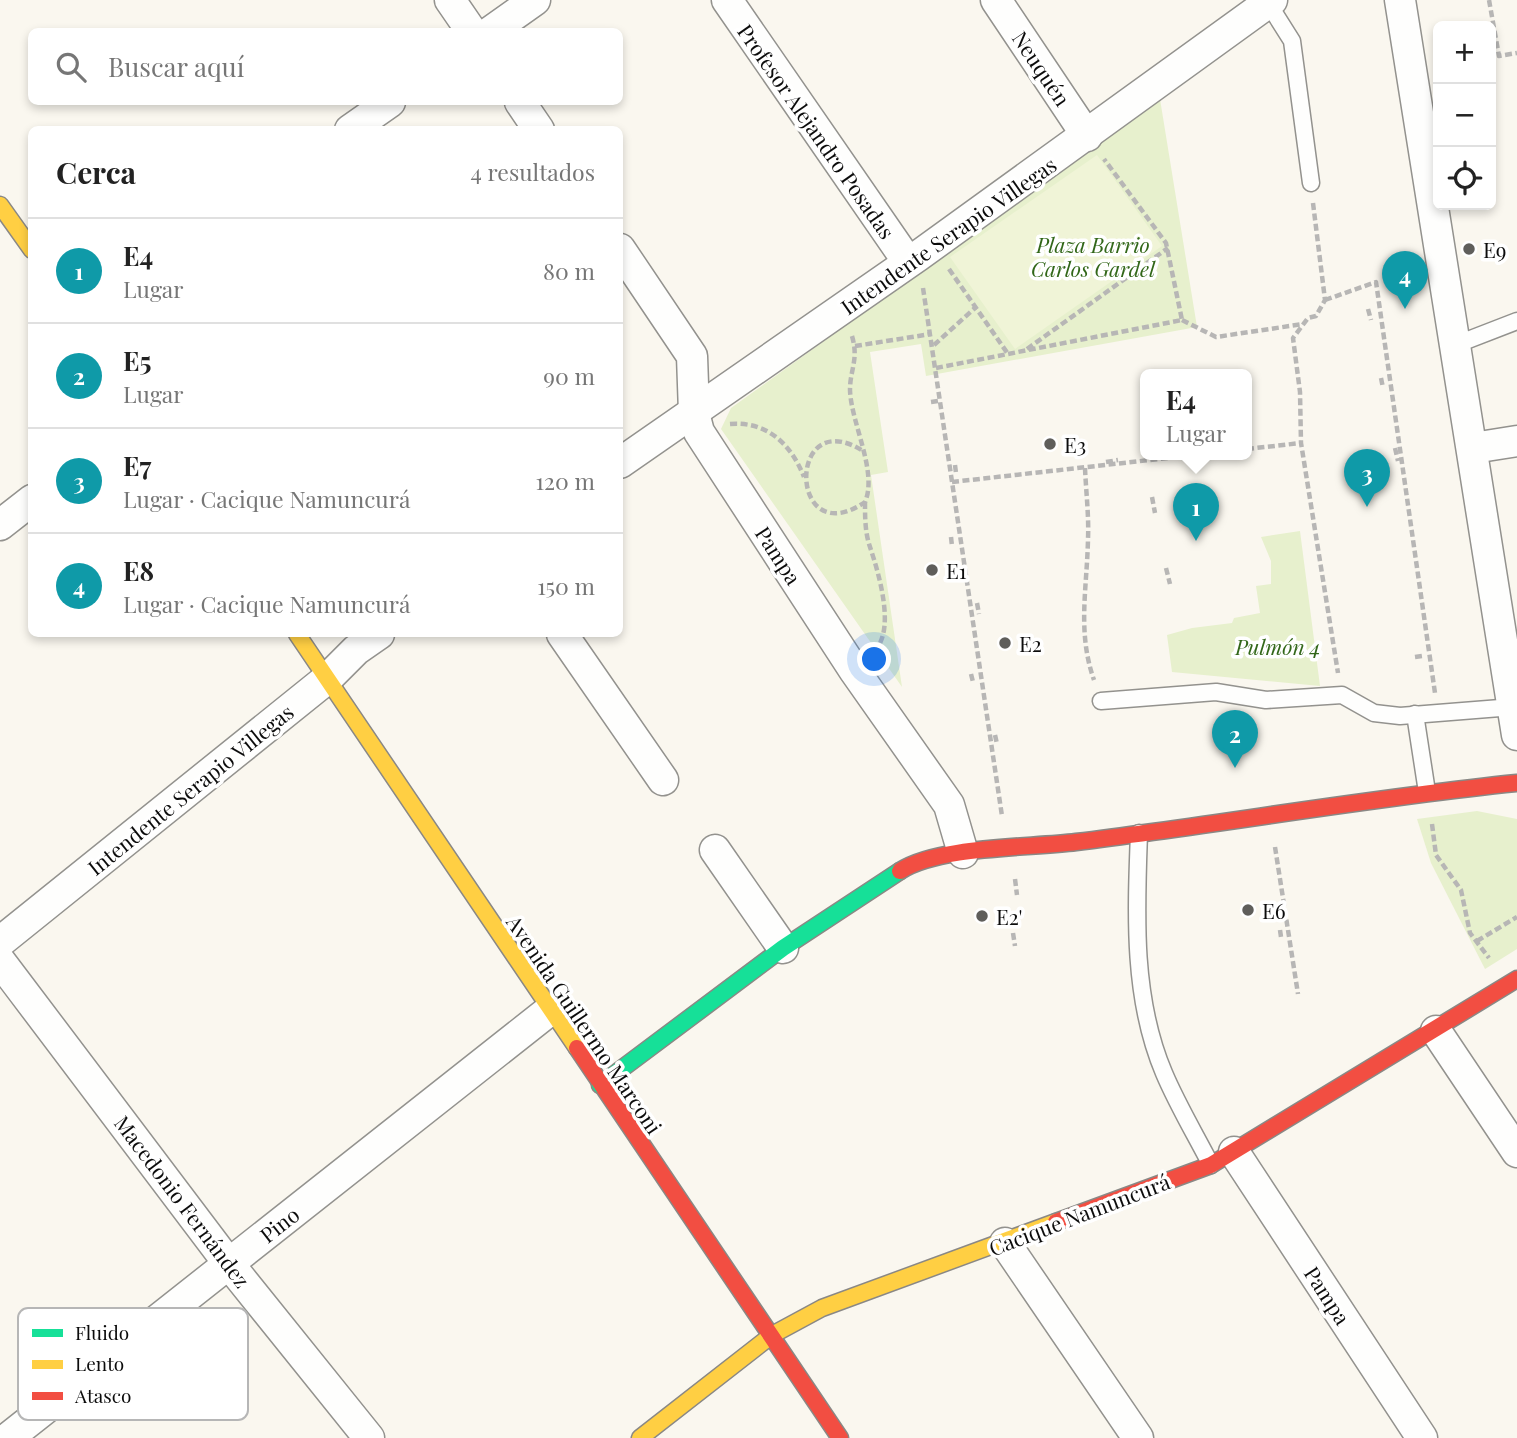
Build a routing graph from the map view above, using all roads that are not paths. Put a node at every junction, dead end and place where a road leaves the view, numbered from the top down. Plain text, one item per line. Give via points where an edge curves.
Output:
1 (450, 0) edge
2 (535, 0) edge
3 (727, 0) edge
4 (996, 0) edge
5 (1400, 0) edge
6 (1270, 2) edge
7 (469, 28) edge
8 (496, 28) edge
9 (386, 105) edge
10 (522, 105) edge
11 (356, 126) edge
12 (536, 126) edge
13 (1087, 136) junction
14 (1311, 183) road end
15 (0, 205) edge
16 (28, 244) edge
17 (623, 253) edge
18 (919, 255) junction
19 (1517, 321) edge
20 (1455, 345) junction
21 (696, 423) junction
22 (1517, 441) edge
23 (1473, 448) junction
24 (623, 461) edge
25 (28, 503) edge
26 (0, 525) edge
27 (299, 637) edge
28 (375, 637) edge
29 (564, 637) edge
30 (328, 678) junction
31 (1101, 701) road end
32 (1415, 715) junction
33 (1515, 721) edge
34 (663, 780) dead end
35 (1517, 783) edge
36 (1427, 792) junction
37 (1139, 833) junction
38 (715, 850) dead end
39 (963, 853) junction
40 (0, 942) edge
41 (783, 948) junction
42 (0, 961) edge
43 (1513, 982) edge
44 (550, 1010) junction
45 (1436, 1031) junction
46 (600, 1085) junction
47 (1517, 1152) edge
48 (1222, 1158) junction
49 (1005, 1243) junction
50 (229, 1264) junction
51 (173, 1308) edge
52 (772, 1335) junction
53 (31, 1420) edge
54 (8, 1438) edge
55 (369, 1438) edge
56 (640, 1438) edge
57 (840, 1438) edge
58 (1138, 1438) edge
59 (1422, 1438) edge

1 - 7 street
2 - 8 street
3 - 18 street, Profesor Alejandro Posadas
4 - 13 street, Neuquén
5 - 20 street
6 - 13 street, Intendente Serapio Villegas
6 - 14 lane via 1292,41
9 - 11 street
10 - 12 street
13 - 18 street, Intendente Serapio Villegas
15 - 16 street
17 - 21 street via 692,356
18 - 21 street, Intendente Serapio Villegas
19 - 20 lane
20 - 23 street
21 - 24 street, Intendente Serapio Villegas
21 - 39 street, Pampa via 854,670 949,805
22 - 23 street
23 - 33 street
25 - 26 street
27 - 30 street, Avenida Guillermo Marconi
28 - 30 street, Intendente Serapio Villegas
29 - 34 street
30 - 40 street, Intendente Serapio Villegas
30 - 44 street, Avenida Guillermo Marconi
31 - 32 lane via 1216,692 1266,700 1342,695 1374,713
32 - 33 lane via 1438,712
32 - 36 lane
35 - 36 street
36 - 37 street
37 - 39 street
37 - 48 lane via 1135,927 1153,1037 1164,1072
38 - 41 street
39 - 41 street via 912,863 891,874
41 - 46 street
42 - 50 street, Macedonio Fernández
43 - 45 street, Cacique Namuncurá
44 - 46 street, Avenida Guillermo Marconi
44 - 50 street, Pino
45 - 47 street
45 - 48 street, Cacique Namuncurá
46 - 52 street, Avenida Guillermo Marconi
48 - 49 street, Cacique Namuncurá
48 - 59 street, Pampa
49 - 52 street, Cacique Namuncurá via 822,1308
49 - 58 street
50 - 51 street, Pino
50 - 55 street, Macedonio Fernández
52 - 56 street, Cacique Namuncurá
52 - 57 street, Avenida Guillermo Marconi
53 - 54 street, Pino

